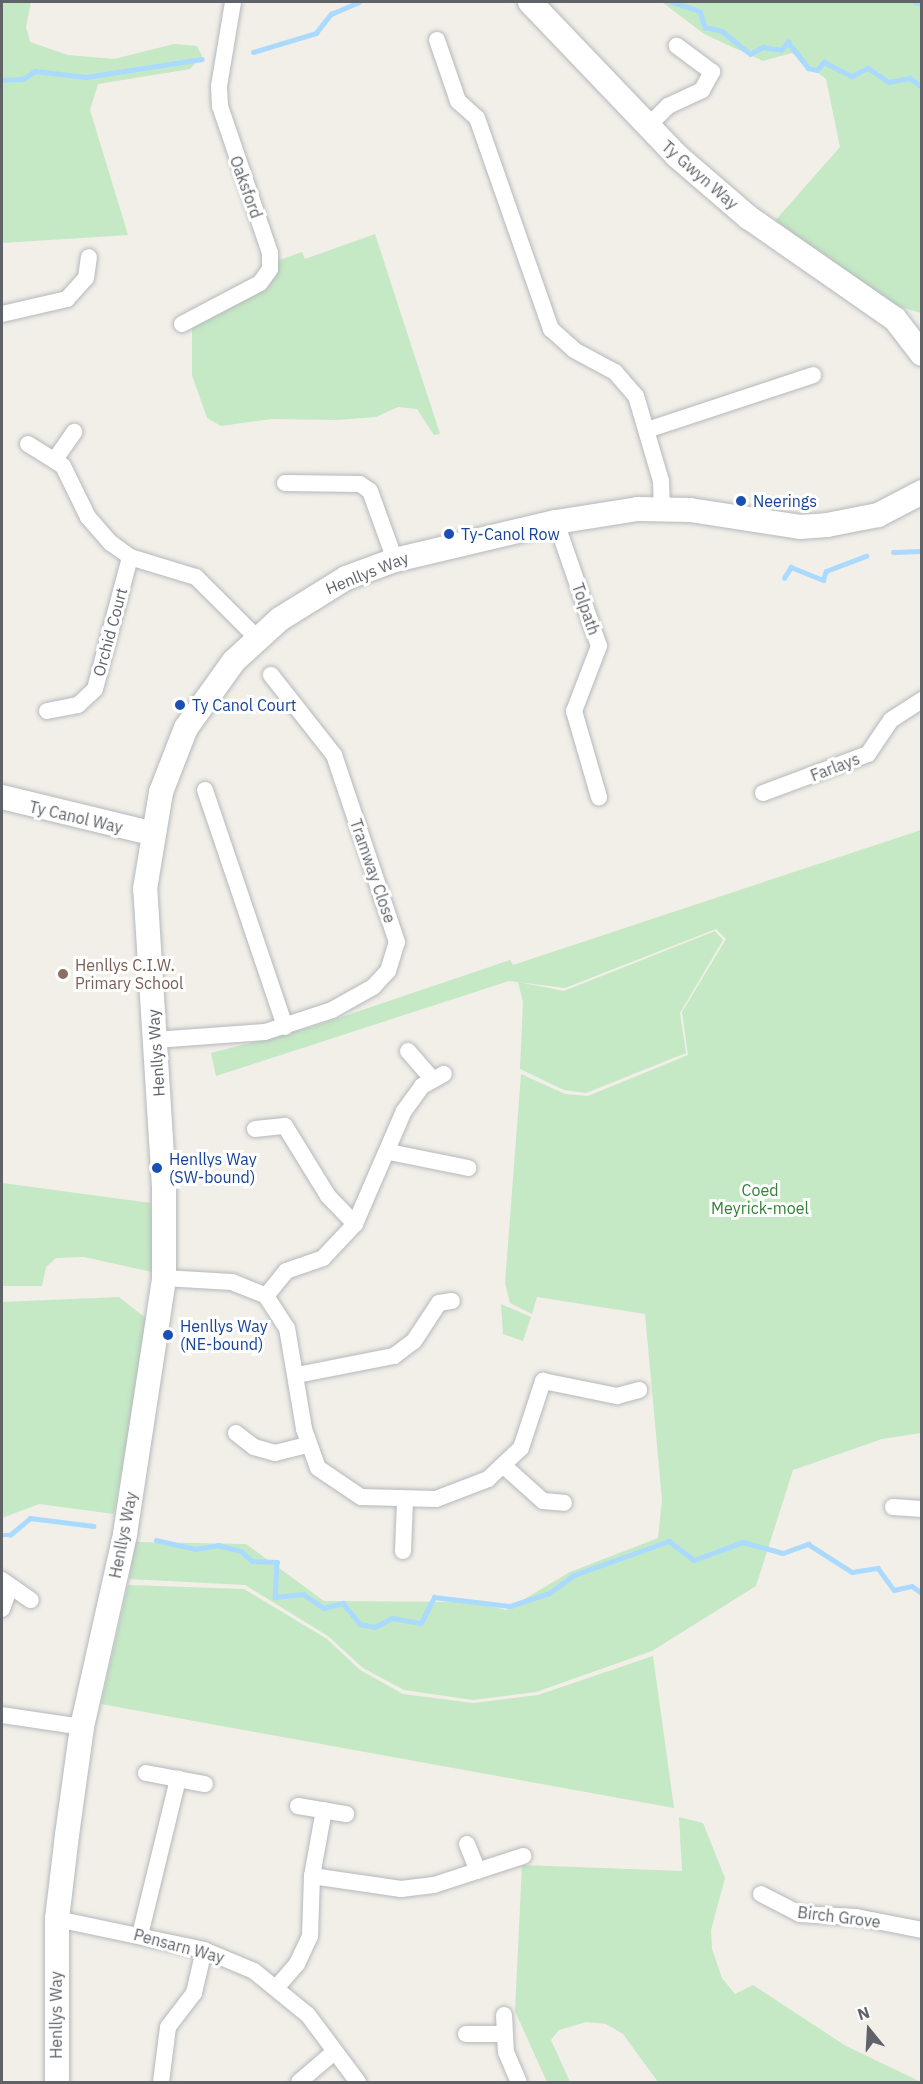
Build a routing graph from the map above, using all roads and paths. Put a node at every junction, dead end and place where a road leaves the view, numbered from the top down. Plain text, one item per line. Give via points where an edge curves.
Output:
1 (233, 2) edge
2 (530, 2) edge
3 (437, 39) dead end
4 (677, 46) dead end
5 (647, 127) junction
6 (89, 257) dead end
7 (2, 314) edge
8 (895, 319) junction
9 (182, 324) dead end
10 (921, 326) edge
11 (921, 354) edge
12 (813, 375) dead end
13 (647, 430) junction
14 (74, 432) dead end
15 (28, 444) dead end
16 (56, 458) junction
17 (285, 483) dead end
18 (921, 492) edge
19 (662, 508) junction
20 (556, 522) junction
21 (130, 557) junction
22 (395, 560) junction
23 (257, 638) junction
24 (272, 675) dead end
25 (921, 700) edge
26 (47, 711) dead end
27 (205, 790) dead end
28 (763, 794) dead end
29 (2, 797) edge
30 (598, 797) dead end
31 (151, 833) junction
32 (285, 1027) junction
33 (155, 1040) junction
34 (408, 1051) dead end
35 (255, 1129) dead end
36 (389, 1152) junction
37 (468, 1168) dead end
38 (355, 1224) junction
39 (164, 1278) junction
40 (266, 1296) junction
41 (452, 1301) dead end
42 (297, 1375) junction
43 (639, 1390) dead end
44 (236, 1433) dead end
45 (307, 1445) junction
46 (504, 1466) junction
47 (405, 1501) junction
48 (564, 1503) dead end
49 (893, 1508) dead end
50 (921, 1509) edge
51 (403, 1551) dead end
52 (6, 1584) edge
53 (31, 1600) dead end
54 (2, 1609) edge
55 (2, 1715) edge
56 (82, 1727) junction
57 (146, 1773) dead end
58 (178, 1779) junction
59 (205, 1784) dead end
60 (298, 1806) dead end
61 (324, 1810) junction
62 (346, 1814) dead end
63 (467, 1844) dead end
64 (523, 1856) dead end
65 (478, 1871) junction
66 (312, 1876) junction
67 (761, 1894) dead end
68 (57, 1919) junction
69 (921, 1930) edge
70 (140, 1935) junction
71 (204, 1950) junction
72 (277, 1987) junction
73 (504, 2015) dead end
74 (466, 2034) dead end
75 (504, 2034) junction
76 (334, 2052) junction
77 (57, 2082) edge
78 (161, 2082) edge
79 (299, 2082) edge
80 (358, 2082) edge
81 (519, 2082) edge

1 - 9 street, Oaksford via 219,86 220,106 270,253 270,269 260,283
2 - 5 street, Ty Gwyn Way
3 - 13 street via 458,101 477,118 551,329 561,342 628,382
4 - 5 street via 712,72 702,90 668,106
5 - 8 street, Ty Gwyn Way via 748,217
6 - 7 street via 86,278 67,298
8 - 10 street, Ty Gwyn Way
8 - 11 street, Ty Gwyn Way
12 - 13 street
13 - 19 street via 661,481
14 - 16 street
15 - 16 street
16 - 21 street via 98,531
17 - 22 street via 360,484 370,491
18 - 19 street, Henllys Way via 879,515 800,527
19 - 20 street, Henllys Way
20 - 22 street, Henllys Way
20 - 30 street, Tolpath via 599,646 574,711
21 - 23 street via 196,577
21 - 26 street, Orchid Court via 95,689 78,705
22 - 23 street, Henllys Way via 324,590
23 - 31 street, Henllys Way via 204,699 186,728
24 - 32 street, Tramway Close via 334,755 397,942 388,971 373,987
25 - 28 street, Farlays via 891,720 858,760
27 - 32 street
29 - 31 street, Ty Canol Way
31 - 33 street, Henllys Way via 145,889
32 - 33 street, Tramway Close via 231,1037
33 - 39 street, Henllys Way
34 - 36 street via 438,1077 404,1111
35 - 38 street via 285,1126 328,1196
36 - 37 street
36 - 38 street
38 - 40 street via 323,1258 286,1271
39 - 40 street via 232,1282
39 - 56 street, Henllys Way via 125,1534
40 - 42 street via 287,1328
41 - 42 street via 439,1303 414,1341 394,1356
42 - 45 street
43 - 46 street via 617,1396 543,1381 530,1428
44 - 45 street via 254,1447 275,1453
45 - 47 street via 318,1468 341,1488 361,1497
46 - 47 street via 465,1490
46 - 48 street via 543,1501
47 - 51 street
49 - 50 street
52 - 53 street
52 - 54 street
55 - 56 street
56 - 68 street, Henllys Way
57 - 58 street
58 - 59 street
58 - 70 street
60 - 61 street
61 - 62 street
61 - 66 street
63 - 65 street
64 - 65 street
65 - 66 street via 402,1889
66 - 72 street via 310,1936 297,1964
67 - 69 street, Birch Grove via 800,1914 856,1917
68 - 70 street, Pensarn Way
68 - 77 street, Henllys Way
70 - 71 street, Pensarn Way
71 - 72 street, Pensarn Way
71 - 78 street via 194,1993 168,2027
72 - 76 street, Pensarn Way via 308,2015
73 - 75 street
74 - 75 street
75 - 81 street
76 - 79 street
76 - 80 street, Pensarn Way

